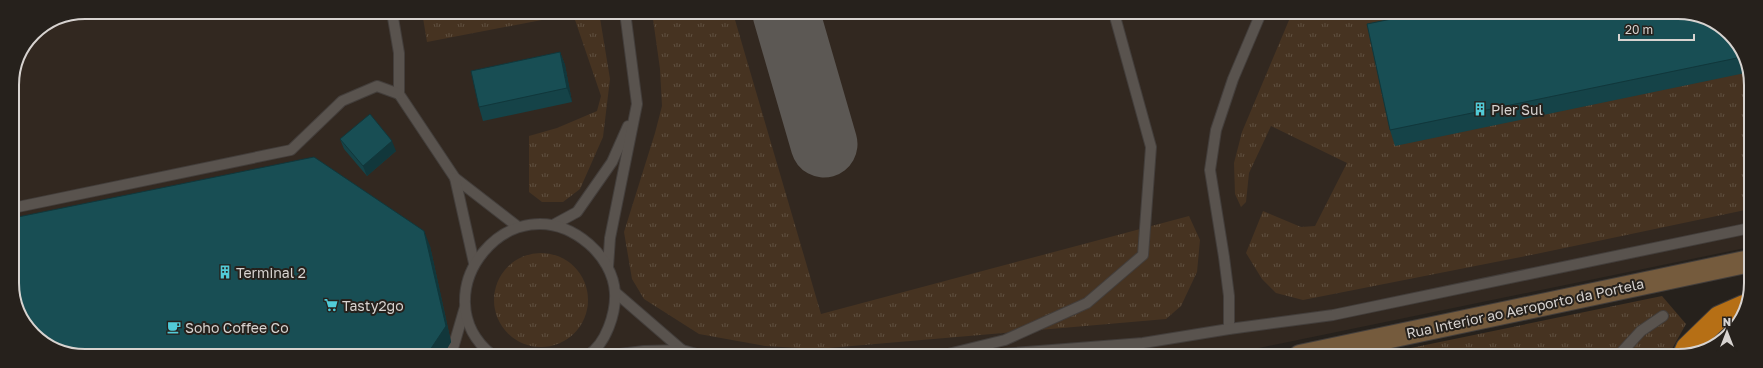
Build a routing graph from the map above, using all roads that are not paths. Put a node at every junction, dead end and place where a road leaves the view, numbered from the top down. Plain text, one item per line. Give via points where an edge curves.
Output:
1 (393, 19) edge
2 (626, 19) edge
3 (1116, 19) edge
4 (1259, 19) edge
5 (399, 94) junction
6 (637, 104) junction
7 (456, 178) junction
8 (37, 203) junction
9 (19, 207) edge
10 (19, 212) edge
11 (554, 225) junction
12 (517, 226) junction
13 (1744, 229) edge
14 (1744, 262) edge
15 (474, 263) junction
16 (608, 267) junction
17 (615, 292) junction
18 (465, 307) junction
19 (1739, 308) edge
20 (1663, 316) dead end
21 (1229, 329) junction
22 (1687, 348) edge
23 (453, 349) edge
24 (484, 349) edge
25 (593, 349) edge
26 (681, 349) edge
27 (968, 349) edge
28 (1066, 349) edge
29 (1333, 349) edge
30 (1624, 349) edge

1 - 5 lane via 399,53
2 - 6 lane
3 - 27 lane via 1151,147 1143,255 1087,303 1005,340
4 - 21 lane via 1216,130 1210,170 1229,296
5 - 7 lane
5 - 8 lane via 377,86 342,101 291,150
6 - 11 lane via 612,162 577,212
6 - 16 lane via 610,238
7 - 12 lane
7 - 15 lane
8 - 9 lane
8 - 10 lane
11 - 12 lane
11 - 16 lane via 578,234 598,252
12 - 15 lane via 490,243
13 - 21 lane via 1333,315
14 - 29 street, Rua Interior ao Aeroporto da Portela
15 - 18 lane via 467,281
16 - 17 lane
17 - 25 lane via 607,332
17 - 26 lane
18 - 23 lane
18 - 24 lane via 472,331
19 - 22 highway via 1719,317
20 - 30 lane via 1641,331
21 - 28 lane via 1143,343

